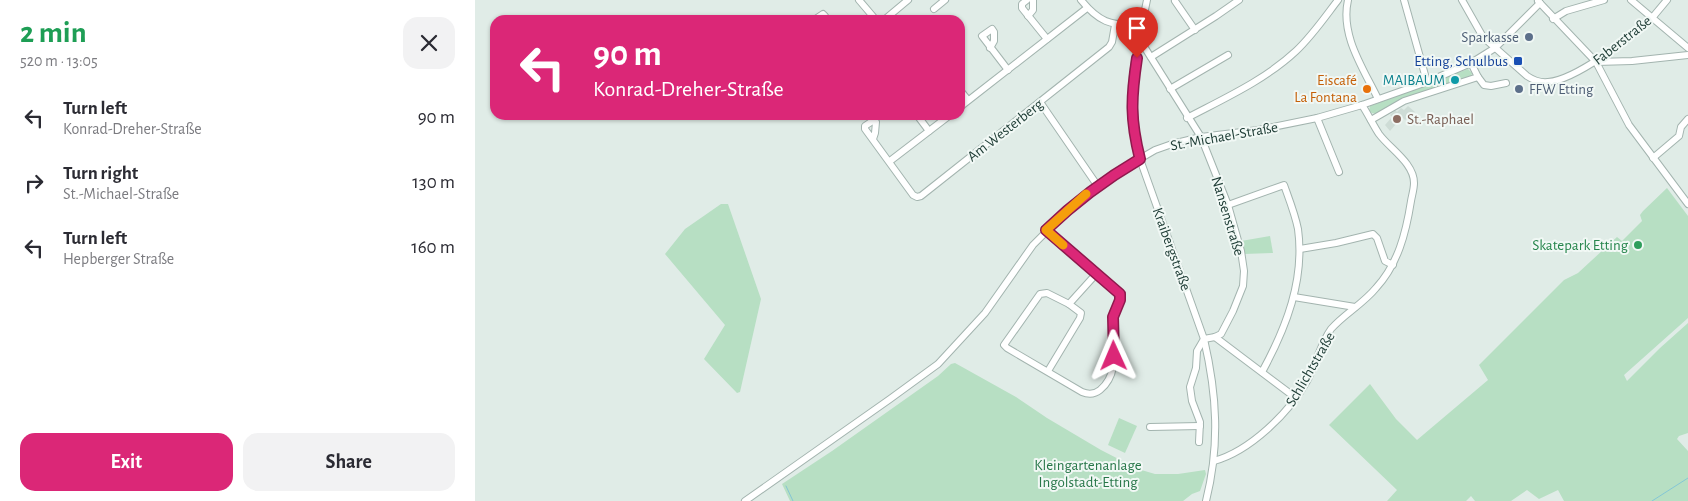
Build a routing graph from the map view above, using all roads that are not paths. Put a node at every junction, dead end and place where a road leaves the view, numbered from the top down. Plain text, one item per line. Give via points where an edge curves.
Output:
1 (908, 0) edge
2 (945, 0) edge
3 (1027, 0) edge
4 (1033, 0) edge
5 (1081, 0) edge
6 (1147, 0) edge
7 (1239, 0) edge
8 (1349, 0) edge
9 (1404, 0) edge
10 (1462, 0) edge
11 (1604, 0) edge
12 (1631, 0) edge
13 (1667, 0) edge
14 (860, 1) edge
15 (1175, 1) edge
16 (1337, 1) edge
17 (1538, 2) edge
18 (1087, 8) junction
19 (934, 9) dead end
20 (1346, 12) junction
21 (872, 15) edge
22 (890, 15) edge
23 (1028, 16) junction
24 (1652, 17) junction
25 (1553, 19) junction
26 (1115, 25) junction
27 (1142, 28) junction
28 (1195, 30) junction
29 (1047, 40) junction
30 (1139, 44) junction
31 (991, 48) dead end
32 (1495, 48) junction
33 (1688, 48) edge
34 (1228, 55) dead end
35 (1688, 55) edge
36 (1151, 57) junction
37 (1596, 62) junction
38 (1471, 63) junction
39 (1008, 70) junction
40 (1478, 77) junction
41 (1427, 82) junction
42 (1506, 82) dead end
43 (1170, 89) junction
44 (965, 96) edge
45 (1378, 99) junction
46 (968, 100) junction
47 (1040, 102) junction
48 (965, 103) edge
49 (1362, 104) junction
50 (1187, 118) junction
51 (1317, 118) junction
52 (1688, 119) edge
53 (921, 120) edge
54 (943, 120) edge
55 (1371, 120) junction
56 (1681, 127) junction
57 (929, 131) junction
58 (1688, 134) edge
59 (1201, 137) junction
60 (873, 139) dead end
61 (1653, 158) junction
62 (1140, 159) junction
63 (890, 161) junction
64 (1339, 172) dead end
65 (1097, 185) junction
66 (1688, 204) edge
67 (1227, 205) junction
68 (1046, 230) junction
69 (1300, 249) junction
70 (1393, 265) junction
71 (1097, 273) junction
72 (1294, 297) junction
73 (1069, 304) junction
74 (1355, 307) junction
75 (1215, 338) junction
76 (1204, 339) junction
77 (1048, 371) junction
78 (1262, 372) junction
79 (1296, 398) junction
80 (1200, 426) junction
81 (1150, 427) dead end
82 (1199, 442) dead end
83 (1214, 461) junction
84 (745, 501) edge
85 (1206, 501) edge

1 - 22 street
2 - 19 street
3 - 23 street via 1021,6
4 - 23 street via 1033,10
5 - 18 street
6 - 27 street, Kraibergstraße
7 - 28 street
8 - 20 street
9 - 41 street
10 - 32 street, Faberstraße via 1480,32
11 - 25 street via 1566,11
12 - 24 street
13 - 24 street, Faberstraße
14 - 21 street
15 - 28 street
16 - 20 street
16 - 50 street via 1298,50 1276,68
17 - 25 street
17 - 32 street, St.-Michael-Straße
18 - 26 street via 1101,20
18 - 29 street
20 - 45 street via 1348,36
23 - 29 street
24 - 33 street
24 - 37 street, Faberstraße
25 - 37 street
26 - 27 street
26 - 47 street, Am Westerberg via 1113,42 1109,47
27 - 30 street, Kraibergstraße
28 - 36 street
29 - 39 street
30 - 36 street, Nansenstraße
30 - 62 street, Kraibergstraße via 1131,114
31 - 39 street
32 - 37 street, Faberstraße via 1527,76 1541,82 1559,80
32 - 38 street, St.-Michael-Straße
34 - 43 street
35 - 37 street
36 - 43 street, Nansenstraße
37 - 61 street via 1629,124
38 - 40 street
38 - 41 street, St.-Michael-Straße
39 - 46 street
40 - 42 street via 1484,85
40 - 55 street via 1404,101
41 - 45 street, St.-Michael-Straße
43 - 50 street, Nansenstraße
44 - 46 street
45 - 49 street, St.-Michael-Straße
46 - 48 street
47 - 63 street, Am Westerberg via 917,198
47 - 65 street
49 - 51 street, St.-Michael-Straße
49 - 55 street, Schlichtstraße
50 - 59 street, Nansenstraße
51 - 59 street, St.-Michael-Straße
51 - 64 street
52 - 56 street
53 - 57 street
54 - 57 street
55 - 70 street, Schlichtstraße via 1413,175 1409,217
56 - 58 street
56 - 61 street via 1679,136
57 - 63 street
59 - 62 street, St.-Michael-Straße via 1171,144
59 - 67 street, Nansenstraße
60 - 63 street
61 - 66 street
62 - 65 street, St.-Michael-Straße
62 - 76 street, Kraibergstraße
65 - 68 street, St.-Michael-Straße
67 - 69 street via 1283,185 1297,227
67 - 75 street, Nansenstraße via 1241,251 1243,286 1221,334
68 - 71 street
68 - 84 street, St.-Michael-Straße via 979,320 947,354 927,372
69 - 70 street via 1373,234 1385,262
69 - 72 street
70 - 74 street, Schlichtstraße via 1375,290
71 - 73 street
71 - 77 street via 1121,296 1113,317 1115,341 1110,376 1096,393 1085,394
72 - 74 street
72 - 78 street via 1280,337
73 - 77 street via 1081,313 1080,318
73 - 77 street via 1047,293 1040,294 1003,345
74 - 79 street, Schlichtstraße via 1330,331
75 - 76 street
75 - 78 street
76 - 80 street via 1197,351 1197,368 1190,387
76 - 83 street, Kraibergstraße via 1214,388
78 - 79 street
79 - 83 street, Schlichtstraße via 1267,430 1228,457
80 - 81 street
80 - 82 street
83 - 85 street, Kraibergstraße

